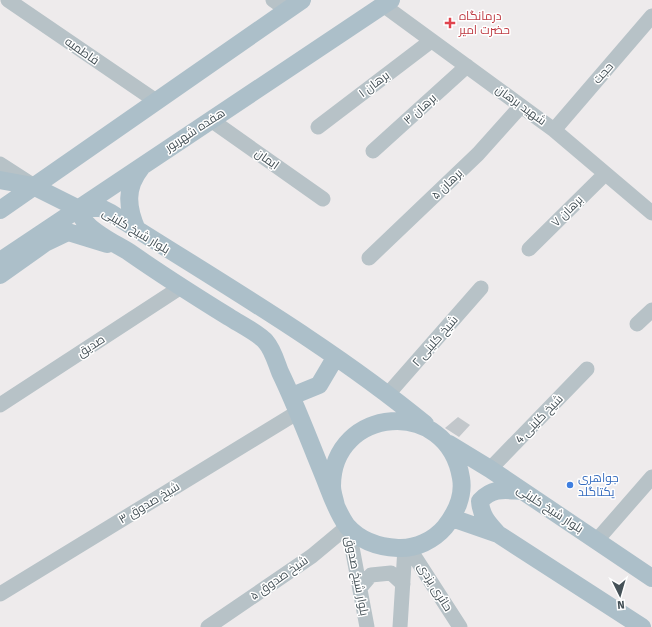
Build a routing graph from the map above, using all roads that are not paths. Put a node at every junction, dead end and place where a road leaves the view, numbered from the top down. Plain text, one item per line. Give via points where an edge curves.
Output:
1 (8, 0) edge
2 (302, 0) edge
3 (387, 3) edge
4 (280, 5) edge
5 (652, 16) edge
6 (431, 41) junction
7 (467, 66) junction
8 (156, 101) junction
9 (521, 106) junction
10 (211, 120) junction
11 (318, 127) dead end
12 (554, 130) junction
13 (373, 152) dead end
14 (145, 163) junction
15 (0, 164) edge
16 (605, 174) junction
17 (0, 180) edge
18 (33, 186) junction
19 (323, 199) dead end
20 (77, 208) junction
21 (0, 210) edge
22 (652, 212) edge
23 (137, 230) junction
24 (7, 247) edge
25 (122, 248) junction
26 (529, 249) dead end
27 (369, 258) dead end
28 (0, 261) edge
29 (0, 275) edge
30 (181, 287) junction
31 (481, 288) dead end
32 (652, 310) edge
33 (637, 324) dead end
34 (335, 358) junction
35 (587, 369) dead end
36 (388, 394) junction
37 (295, 404) junction
38 (0, 405) edge
39 (432, 430) junction
40 (447, 443) junction
41 (490, 469) junction
42 (652, 477) edge
43 (522, 491) junction
44 (336, 506) junction
45 (452, 518) junction
46 (348, 526) junction
47 (498, 534) junction
48 (597, 540) junction
49 (407, 548) junction
50 (652, 578) edge
51 (403, 584) junction
52 (360, 588) junction
53 (0, 594) edge
54 (208, 627) edge
55 (367, 627) edge
56 (400, 627) edge
57 (460, 627) edge
58 (642, 627) edge

1 - 8 street, فاطمیه
2 - 4 main road
3 - 6 street, شهید برهان
3 - 10 main road, هفده شهریور
4 - 8 main road
5 - 12 street, حجت
6 - 7 street, شهید برهان
6 - 11 street, برهان ۱
7 - 9 street, شهید برهان
7 - 13 street, برهان ۳
8 - 18 main road
9 - 12 street, شهید برهان
9 - 27 street, برهان ۵ via 478,154
10 - 14 main road, هفده شهریور
10 - 19 street, ایمان
12 - 16 street, شهید برهان
14 - 20 main road, هفده شهریور
14 - 23 main road via 131,185 128,198 130,214
15 - 18 street
16 - 22 street, شهید برهان
16 - 26 street, برهان ۷
17 - 18 main road
18 - 20 main road
18 - 21 main road
20 - 23 main road, بلوار شیخ کلینی via 101,208
20 - 24 main road, هفده شهریور
20 - 25 main road, بلوار شیخ کلینی via 87,225
23 - 34 main road, بلوار شیخ کلینی
24 - 28 main road, هفده شهریور
25 - 29 main road via 68,232 45,243
25 - 30 main road, بلوار شیخ کلینی
30 - 37 main road, بلوار شیخ کلینی via 266,341
30 - 38 street, صدیق
31 - 36 street, شیخ کلینی ۲
32 - 33 street
34 - 36 main road, بلوار شیخ کلینی
34 - 37 main road via 318,385
35 - 41 street, شیخ کلینی 4
36 - 39 main road, بلوار شیخ کلینی
37 - 44 main road, بلوار شیخ کلینی
37 - 53 street, شیخ صدوق ۳
39 - 40 main road
39 - 44 main road via 414,422 394,420 374,424 357,434 343,449 335,467 332,487
40 - 41 main road, بلوار شیخ کلینی
40 - 45 main road via 457,460 462,480 460,500
41 - 43 main road, بلوار شیخ کلینی
42 - 48 street
43 - 47 main road via 500,490 487,493 480,500 480,510 484,519
43 - 48 main road, بلوار شیخ کلینی
44 - 46 main road
45 - 47 main road
45 - 49 main road via 426,542
46 - 49 main road via 364,540 384,548
46 - 52 street, بلوار شیخ صدوق
46 - 54 street, شیخ صدوق ۵ via 312,556
47 - 58 main road
48 - 50 main road, بلوار شیخ کلینی
49 - 51 street
49 - 57 street, حائری یزدی
51 - 52 street via 391,573 371,575
51 - 56 street
52 - 55 street, بلوار شیخ صدوق

